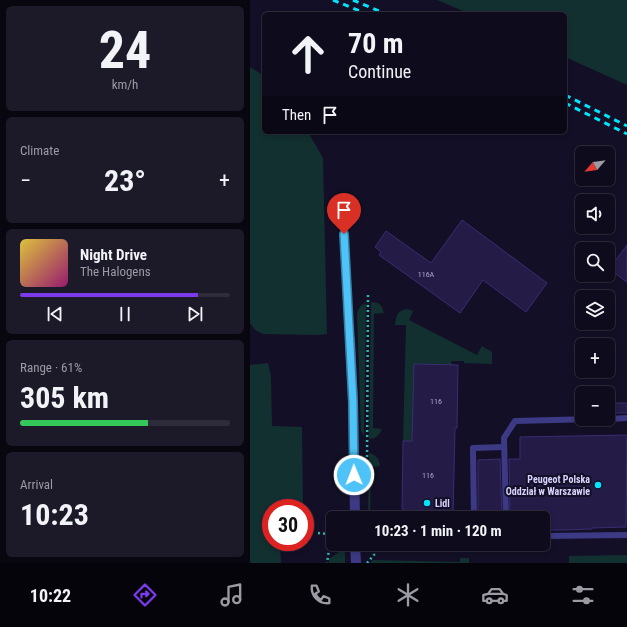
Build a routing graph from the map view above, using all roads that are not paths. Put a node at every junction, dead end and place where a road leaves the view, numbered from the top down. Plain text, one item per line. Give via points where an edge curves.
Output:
1 (344, 234) dead end
2 (350, 339) joint
3 (627, 418) edge
4 (575, 419) edge
5 (615, 419) edge
6 (504, 447) junction
7 (355, 511) edge
8 (474, 511) edge
9 (506, 511) edge
10 (627, 535) edge
11 (550, 536) edge
12 (355, 551) edge
13 (356, 563) edge

1 - 2 lane
2 - 7 street
3 - 5 lane
4 - 6 lane via 515,421 504,438
6 - 8 lane via 473,448
6 - 9 lane
10 - 11 lane
12 - 13 street

